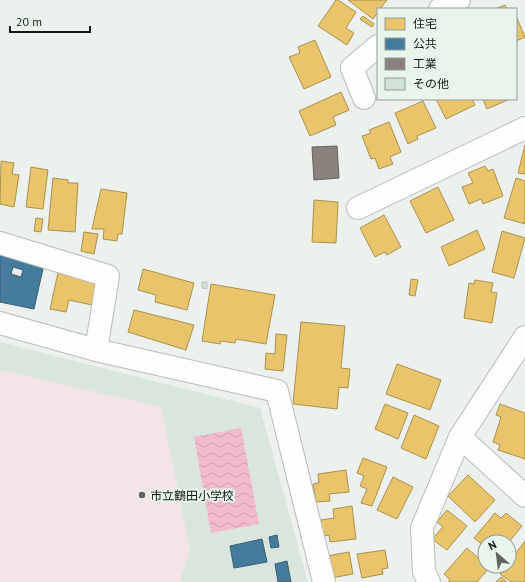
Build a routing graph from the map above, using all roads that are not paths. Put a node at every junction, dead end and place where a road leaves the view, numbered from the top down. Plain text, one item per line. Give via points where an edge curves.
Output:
1 (377, 47) edge
2 (364, 98) dead end
3 (525, 128) edge
4 (358, 208) dead end
5 (0, 243) edge
6 (0, 323) edge
7 (525, 337) edge
8 (96, 350) junction
9 (460, 437) junction
10 (525, 496) edge
11 (324, 582) edge
12 (429, 582) edge

1 - 2 street via 352,68
3 - 4 street
5 - 8 street via 108,276
6 - 8 street
7 - 9 street
8 - 11 street via 277,391
9 - 10 street
9 - 12 street via 422,528 424,572

